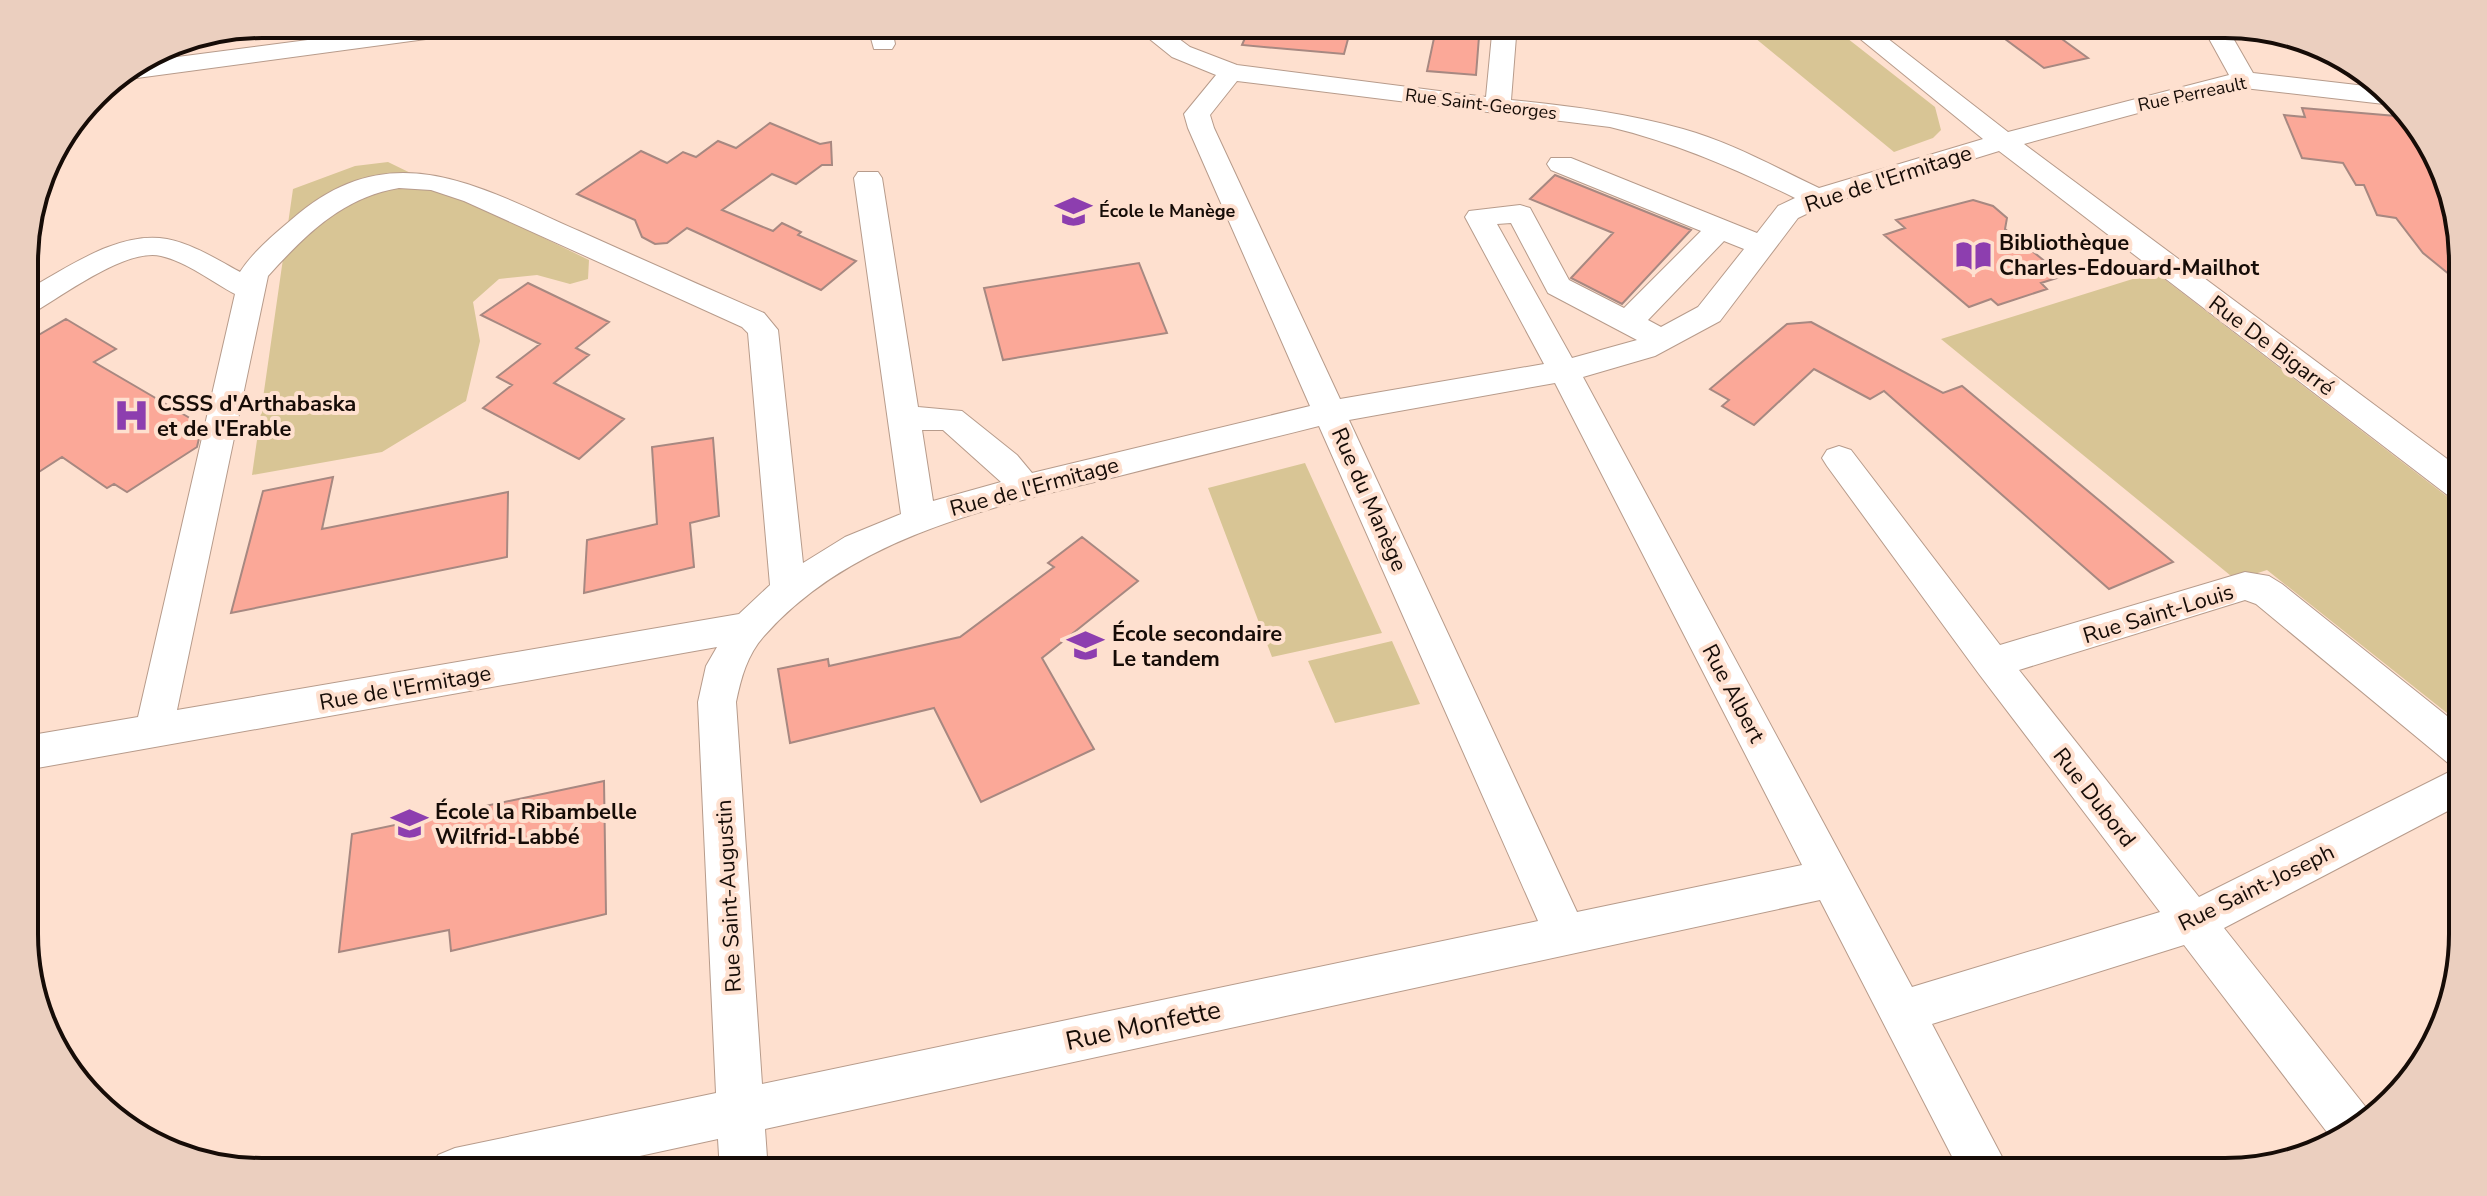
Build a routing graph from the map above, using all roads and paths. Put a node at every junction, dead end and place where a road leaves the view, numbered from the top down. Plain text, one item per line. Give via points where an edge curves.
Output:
1 (326, 38) edge
2 (1162, 38) edge
3 (1504, 38) edge
4 (1872, 38) edge
5 (2221, 38) edge
6 (152, 67) edge
7 (1231, 72) junction
8 (2244, 80) junction
9 (2374, 95) edge
10 (1498, 105) junction
11 (2004, 142) junction
12 (1561, 164) dead end
13 (868, 178) dead end
14 (1817, 198) junction
15 (1720, 228) junction
16 (1763, 246) junction
17 (251, 290) junction
18 (38, 297) edge
19 (1628, 322) junction
20 (1662, 340) junction
21 (1564, 371) junction
22 (1331, 412) junction
23 (905, 418) junction
24 (1839, 458) dead end
25 (2449, 478) edge
26 (1025, 487) junction
27 (919, 521) junction
28 (788, 590) junction
29 (749, 627) junction
30 (1992, 663) junction
31 (154, 730) junction
32 (2449, 740) edge
33 (38, 751) edge
34 (2449, 790) edge
35 (1832, 878) junction
36 (2193, 922) junction
37 (1565, 934) junction
38 (1904, 1011) junction
39 (740, 1113) junction
40 (2347, 1121) edge
41 (523, 1158) edge
42 (743, 1158) edge
43 (1979, 1158) edge

1 - 6 street
2 - 7 street, Rue Saint-Georges via 1181,52
3 - 10 street
4 - 11 street, Rue De Bigarré
5 - 8 street
7 - 10 street, Rue Saint-Georges
7 - 22 street, Rue du Manège via 1197,114 1201,128
8 - 9 street, Rue Perreault
8 - 11 street, Rue Perreault
10 - 14 street, Rue Saint-Georges via 1610,119 1676,135
11 - 14 street, Rue de l'Ermitage
11 - 25 street, Rue De Bigarré
12 - 15 street
13 - 23 street
14 - 16 street, Rue de l'Ermitage via 1788,212
15 - 16 street
15 - 19 street
16 - 20 street, Rue de l'Ermitage via 1709,314
17 - 18 street via 165,248 148,247 117,254
17 - 28 street via 254,274 295,228 335,198 383,182 427,181 474,195 753,320 763,330
17 - 31 street
19 - 20 street
19 - 21 street, Rue Albert via 1558,286 1520,214 1479,217
20 - 21 street, Rue de l'Ermitage
21 - 22 street, Rue de l'Ermitage
21 - 35 street, Rue Albert
22 - 26 street, Rue de l'Ermitage
22 - 37 street, Rue du Manège
23 - 26 street via 951,419
23 - 27 street
24 - 30 street, Rue Dubord
26 - 27 street, Rue de l'Ermitage
27 - 28 street, Rue de l'Ermitage via 857,546
28 - 29 street, Rue de l'Ermitage
29 - 31 street, Rue de l'Ermitage
29 - 39 street, Rue Saint-Augustin via 725,666 717,702
30 - 32 street, Rue Saint-Louis via 2256,586
30 - 36 street, Rue Dubord
31 - 33 street, Rue de l'Ermitage
34 - 36 street, Rue Saint-Joseph
35 - 37 street, Rue Monfette
35 - 38 street, Rue Albert
36 - 38 street, Rue Saint-Joseph
36 - 40 street, Rue Dubord
37 - 39 street, Rue Monfette
38 - 43 street, Rue Albert
39 - 41 street, Rue Monfette
39 - 42 street, Rue Saint-Augustin

